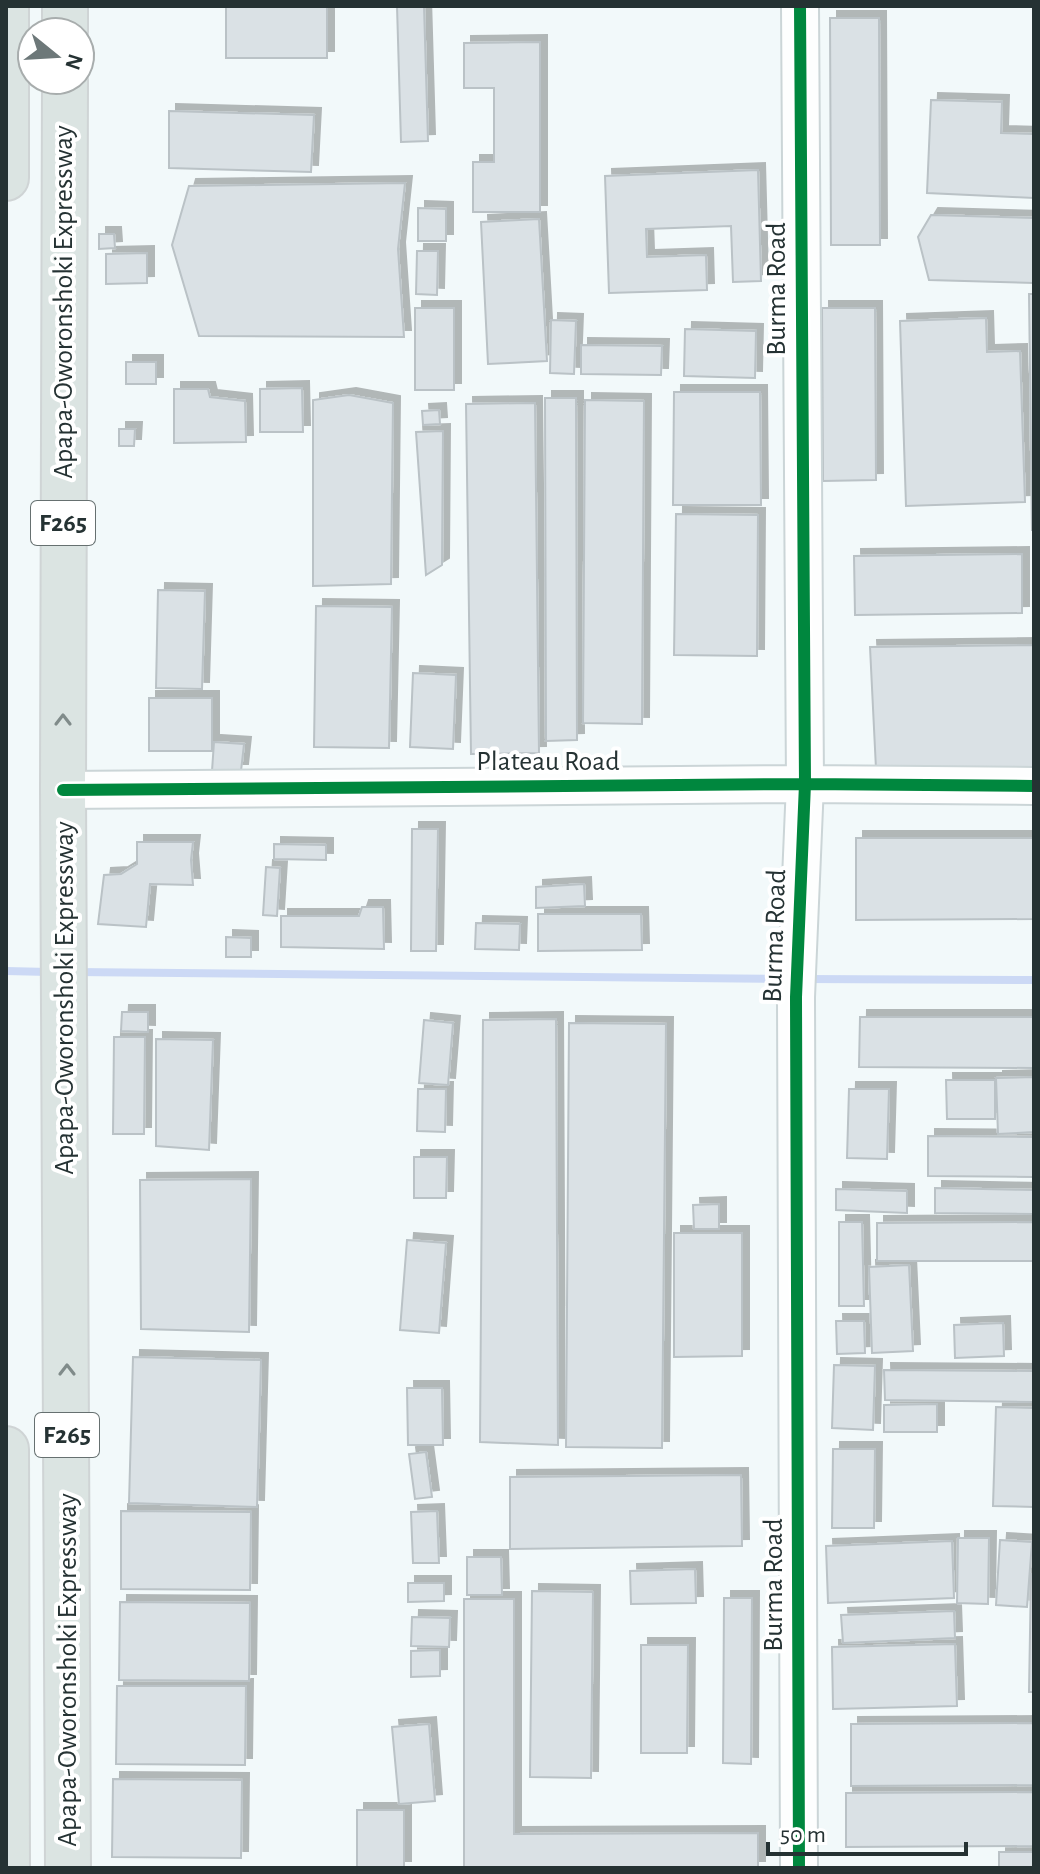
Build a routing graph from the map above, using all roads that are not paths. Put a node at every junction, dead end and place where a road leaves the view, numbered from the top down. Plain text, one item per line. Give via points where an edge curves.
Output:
1 (6, 6) edge
2 (800, 6) edge
3 (65, 96) edge
4 (6, 178) edge
5 (805, 784) junction
6 (1034, 786) edge
7 (63, 790) junction
8 (6, 1449) edge
9 (7, 1868) edge
10 (68, 1868) edge
11 (799, 1868) edge

1 - 4 main road, Apapa-Oworonshoki Expressway
2 - 5 street, Burma Road
7 -> 3 main road, Apapa-Oworonshoki Expressway / F265
5 - 6 street, Plateau Road
5 - 7 street, Plateau Road
5 - 11 street, Burma Road via 796,997
10 -> 7 main road, Apapa-Oworonshoki Expressway / F265
8 - 9 main road, F265

